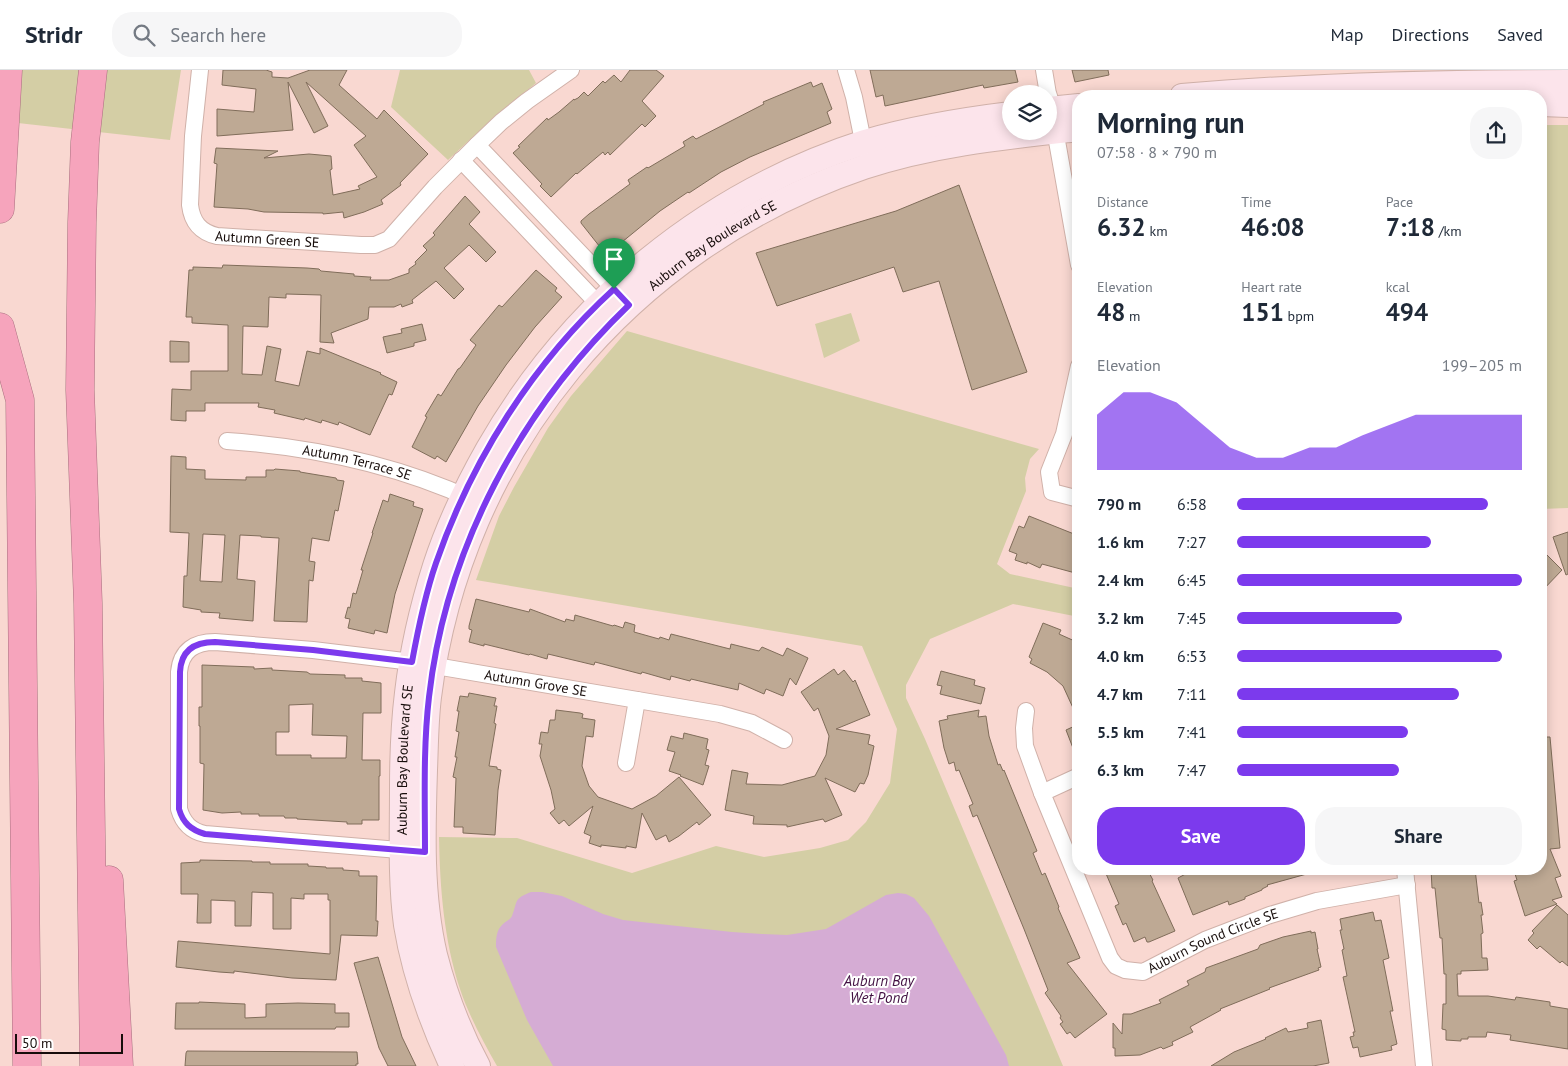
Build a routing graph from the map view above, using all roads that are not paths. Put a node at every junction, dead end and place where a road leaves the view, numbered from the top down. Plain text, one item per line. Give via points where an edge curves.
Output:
1 (8, 70) edge
2 (94, 70) edge
3 (200, 70) edge
4 (571, 70) edge
5 (846, 70) edge
6 (1044, 70) edge
7 (1568, 82) edge
8 (1428, 83) edge
9 (1046, 85) edge
10 (1269, 90) edge
11 (1547, 104) edge
12 (1568, 105) edge
13 (1072, 106) edge
14 (1057, 108) edge
15 (1057, 113) edge
16 (1002, 115) edge
17 (1072, 124) edge
18 (1002, 126) edge
19 (1056, 140) edge
20 (477, 145) junction
21 (866, 154) junction
22 (461, 160) junction
23 (0, 209) edge
24 (1072, 228) edge
25 (614, 304) junction
26 (0, 327) edge
27 (1072, 398) edge
28 (227, 441) dead end
29 (1072, 497) edge
30 (473, 501) junction
31 (423, 664) junction
32 (88, 666) junction
33 (637, 700) junction
34 (1026, 711) dead end
35 (784, 740) dead end
36 (626, 763) dead end
37 (1072, 779) edge
38 (1042, 793) junction
39 (413, 851) junction
40 (1072, 866) edge
41 (1076, 875) edge
42 (1406, 877) edge
43 (27, 1066) edge
44 (94, 1066) edge
45 (119, 1066) edge
46 (452, 1066) edge
47 (478, 1066) edge
48 (1424, 1066) edge

1 - 23 highway
2 - 32 highway via 85,142 80,390
3 - 22 street, Autumn Green SE via 190,205 196,225 210,234 375,245 390,239
4 - 20 street, Autumn Green SE
5 - 21 street
6 - 9 street
7 - 8 street
8 - 10 street
11 - 12 street
13 - 14 street, Auburn Bay Boulevard SE
15 - 17 street, Auburn Bay Boulevard SE
16 - 21 street, Auburn Bay Boulevard SE via 916,129
18 - 21 street, Auburn Bay Boulevard SE via 952,145 918,152
19 - 24 street
20 - 22 street, Autumn Green SE
20 - 25 street
21 - 25 street, Auburn Bay Boulevard SE via 793,170 724,206 638,267
22 - 25 street
25 - 30 street, Auburn Bay Boulevard SE via 564,340 520,395 485,454
26 - 43 highway via 20,400
27 - 29 street via 1064,434 1049,472 1052,492
28 - 30 street, Autumn Terrace SE via 344,456 408,474
30 - 31 street, Auburn Bay Boulevard SE via 435,565 422,612
31 - 33 street, Autumn Grove SE
31 - 39 street, Auburn Bay Boulevard SE via 407,693 402,752
31 - 39 street, Autumn Grove SE via 313,650 206,642 187,652 180,672 179,809 190,828 205,834
32 - 44 highway
32 - 45 highway via 98,690
33 - 35 street, Autumn Grove SE via 738,718
33 - 36 street
34 - 38 street, Auburn Sound Circle SE via 1025,746
37 - 38 street
38 - 40 street, Auburn Sound Circle SE
39 - 46 street, Auburn Bay Boulevard SE via 406,922 411,950 429,1014
39 - 47 street, Auburn Bay Boulevard SE via 435,953 455,1019
41 - 42 street, Auburn Sound Circle SE via 1110,958 1125,970 1143,972 1205,940 1270,915
42 - 48 street, Auburn Sound Circle SE

